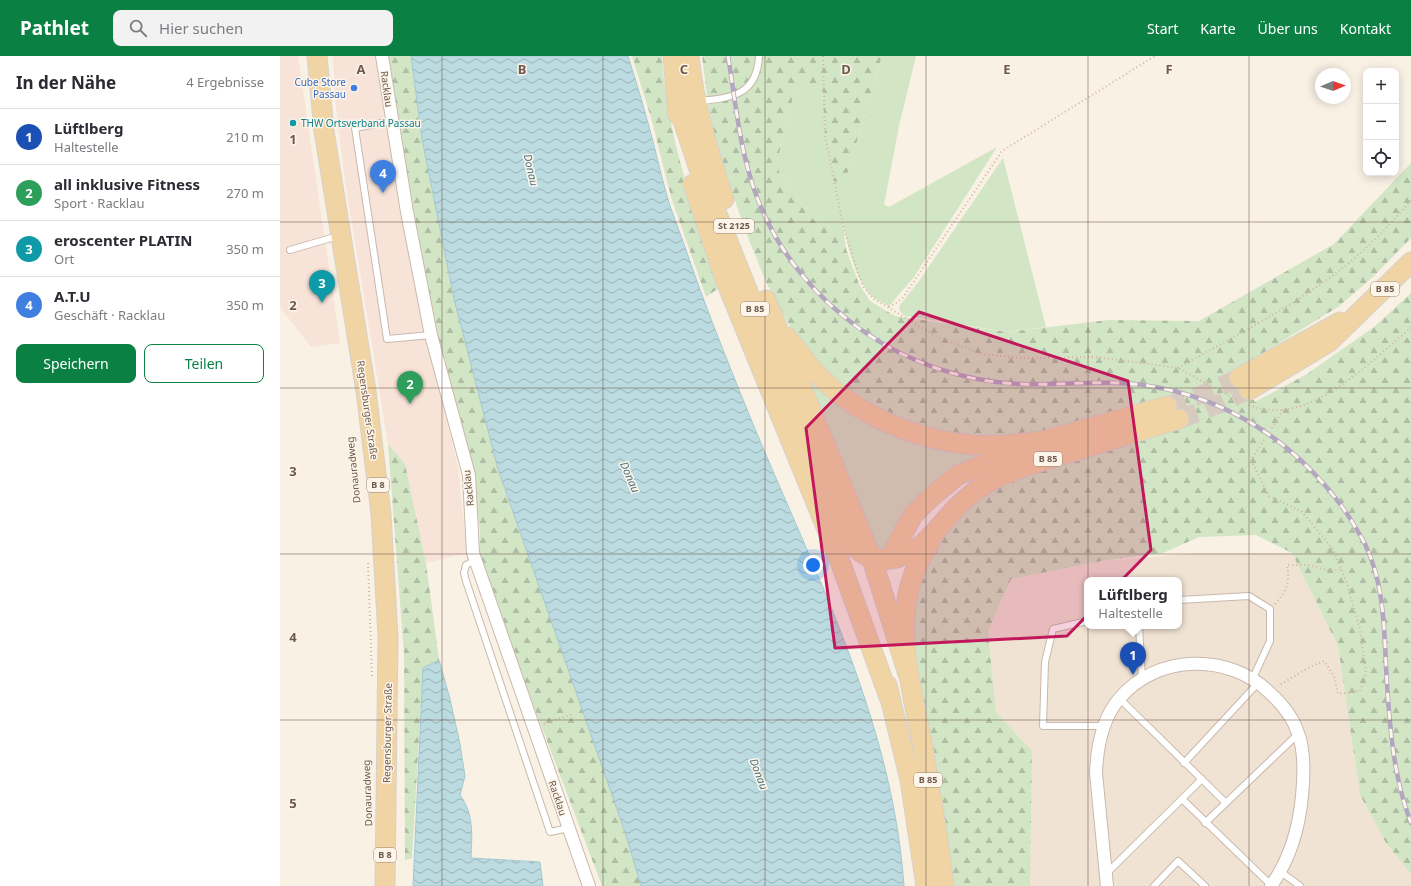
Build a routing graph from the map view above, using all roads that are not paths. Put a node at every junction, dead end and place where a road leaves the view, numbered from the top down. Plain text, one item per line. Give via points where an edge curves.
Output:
1 (317, 56) edge
2 (382, 56) edge
3 (673, 56) edge
4 (689, 56) edge
5 (759, 56) edge
6 (686, 102) junction
7 (392, 122) junction
8 (342, 236) junction
9 (290, 250) dead end
10 (1411, 262) edge
11 (762, 291) junction
12 (431, 336) junction
13 (1244, 384) tunnel mouth
14 (1043, 441) junction
15 (936, 532) junction
16 (894, 550) dead end
17 (872, 559) junction
18 (475, 560) junction
19 (1182, 600) edge
20 (878, 607) dead end
21 (1084, 622) edge
22 (1139, 629) edge
23 (908, 674) junction
24 (1142, 679) junction
25 (1256, 680) junction
26 (889, 697) junction
27 (1119, 698) junction
28 (1103, 726) junction
29 (1299, 734) junction
30 (1184, 763) junction
31 (1202, 779) junction
32 (1182, 799) junction
33 (1226, 803) junction
34 (1205, 823) junction
35 (568, 828) junction
36 (1107, 872) junction
37 (1281, 872) junction
38 (384, 886) edge
39 (589, 886) edge
40 (926, 886) edge
41 (944, 886) edge
42 (1107, 886) edge
43 (1154, 886) edge
44 (1205, 886) edge
45 (1271, 886) edge
46 (1300, 886) edge

1 - 8 main road, Regensburger Straße / B 8 via 324,131
2 - 7 street, Racklau
3 - 6 main road
4 - 6 main road
5 - 6 lane via 756,76 743,92 711,100
6 - 11 main road, St 2125
6 - 17 main road, B 85 via 700,169 842,528 856,549
6 - 26 main road via 678,118 689,171 725,279 841,564
7 - 12 street, Racklau
7 - 12 lane via 355,128 387,339
8 - 9 lane
8 - 38 main road, Regensburger Straße / B 8 via 366,390 386,574 388,637
10 - 13 main road, B 85 via 1357,313
11 - 14 main road, B 85 via 785,334 816,373 851,402 879,418 926,437 962,444 999,445
11 - 17 main road
12 - 18 street, Racklau via 469,475
14 - 15 main road, B 85 via 1173,412 1008,473 974,492
14 - 16 main road, B 85 via 958,475 929,498 913,515
15 - 17 main road, B 85 via 921,546 902,556
15 - 23 main road, B 85 via 918,565 907,603 904,638
17 - 23 main road
18 - 35 street, Racklau
18 - 35 lane via 466,565 466,581 550,832
19 - 25 lane via 1249,596 1270,609 1270,641
20 - 26 main road, B 85 via 879,647
21 - 28 lane via 1052,629 1045,662 1043,726
22 - 24 lane
23 - 41 main road, B 85
24 - 25 street via 1161,670 1191,663 1221,666
24 - 27 street
25 - 29 street via 1291,718
25 - 30 lane
26 - 40 main road, B 85 via 910,780
27 - 28 street
27 - 30 lane
28 - 36 street via 1096,772
29 - 33 lane
29 - 37 street via 1303,767 1301,807 1296,835
30 - 31 lane
31 - 32 lane
31 - 33 lane
32 - 34 lane
32 - 36 lane
33 - 34 lane
34 - 45 lane
35 - 39 street, Racklau
36 - 42 street
37 - 45 street
37 - 46 lane via 1298,882
43 - 44 lane via 1178,861

